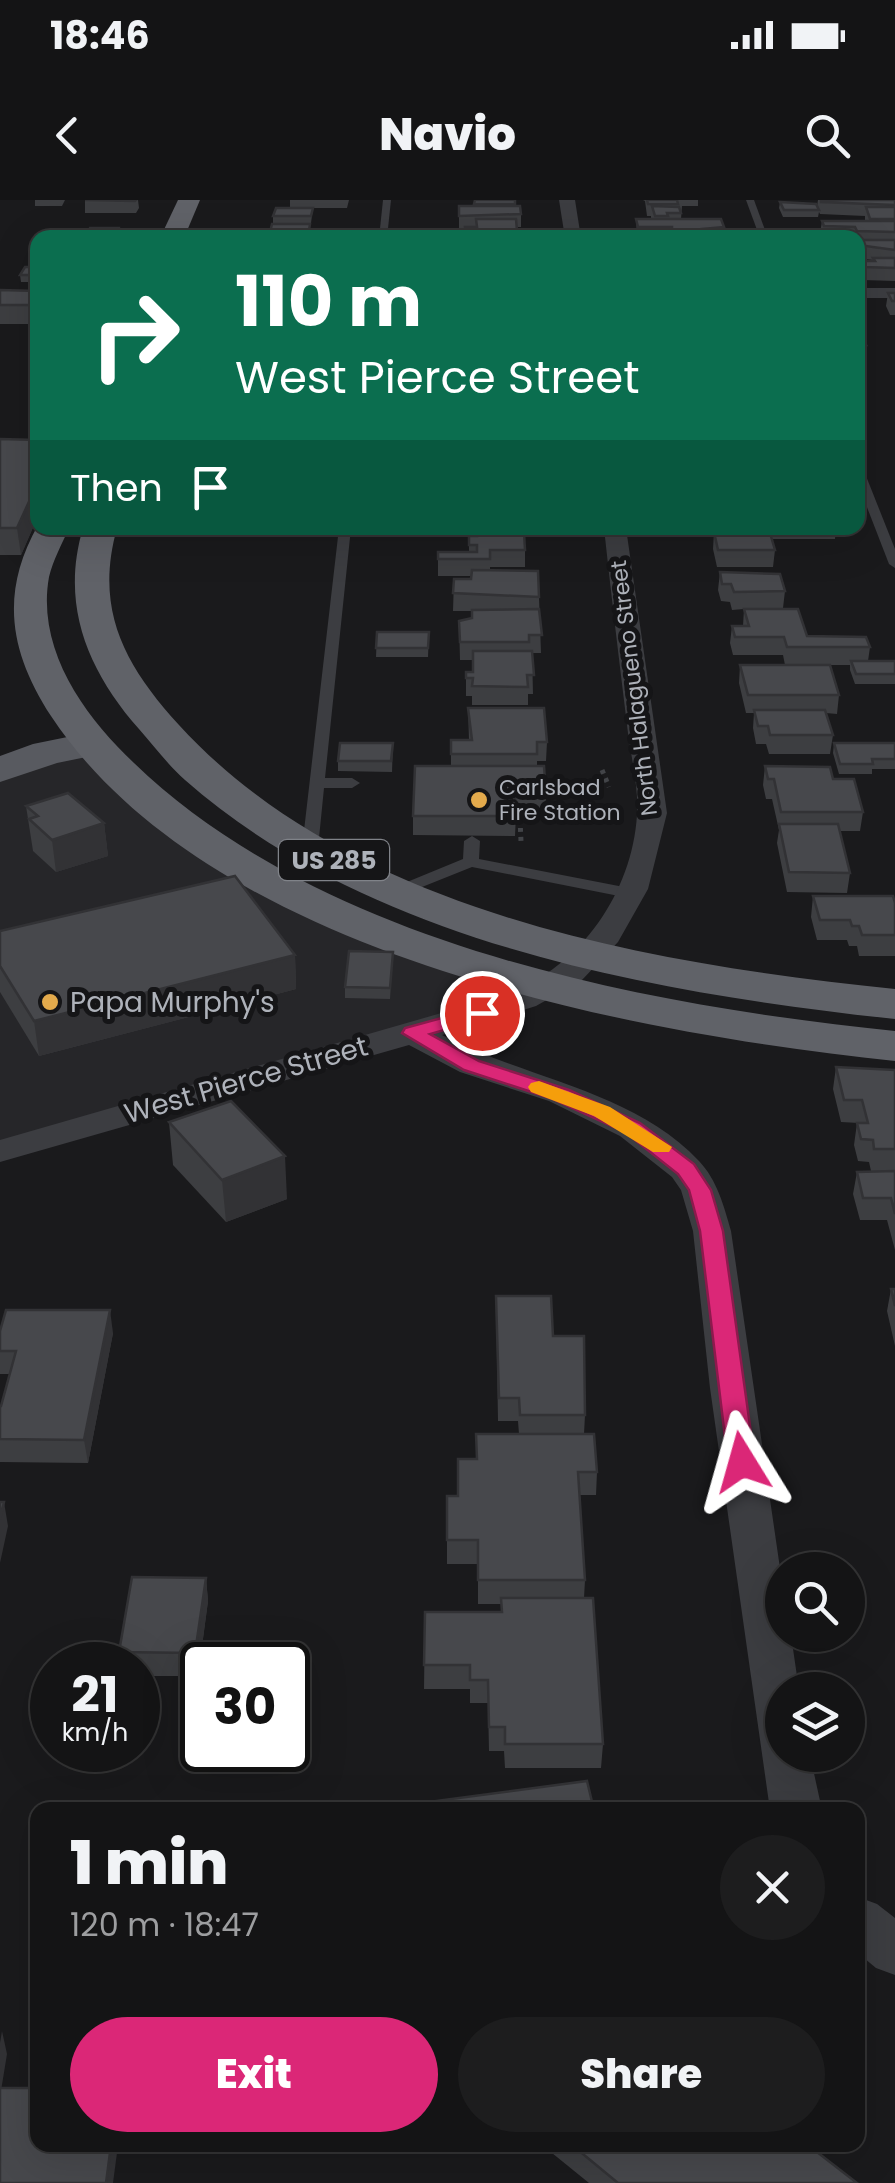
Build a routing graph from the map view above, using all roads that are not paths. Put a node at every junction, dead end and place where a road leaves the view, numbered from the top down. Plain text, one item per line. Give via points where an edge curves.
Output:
1 (188, 200) edge
2 (387, 200) edge
3 (567, 200) edge
4 (750, 200) edge
5 (175, 230) edge
6 (384, 230) edge
7 (572, 230) edge
8 (761, 230) edge
9 (865, 293) edge
10 (895, 294) edge
11 (865, 489) edge
12 (49, 535) edge
13 (98, 535) edge
14 (344, 535) edge
15 (615, 535) edge
16 (895, 564) edge
17 (125, 686) junction
18 (92, 744) junction
19 (0, 770) edge
20 (316, 783) junction
21 (352, 783) dead end
22 (472, 841) edge
23 (310, 848) junction
24 (471, 862) junction
25 (396, 892) junction
26 (629, 893) junction
27 (592, 953) junction
28 (548, 988) junction
29 (895, 1004) edge
30 (413, 1033) junction
31 (895, 1046) edge
32 (0, 1151) edge
33 (772, 1672) edge
34 (788, 1772) edge
35 (794, 1802) edge
36 (865, 1927) edge
37 (895, 1951) edge

1 - 5 highway
2 - 6 lane
3 - 7 street
4 - 8 lane
9 - 10 street
11 - 16 lane
12 - 18 highway, US 285 via 30,581 34,639 53,692
13 - 17 highway, US 285 via 89,559 91,592 108,656
14 - 20 lane
15 - 26 street, North Halagueno Street via 652,813
17 - 18 highway via 116,724
17 - 23 highway, US 285 via 181,756 263,822
18 - 19 main road
18 - 28 highway, US 285 via 151,803 244,869 365,924
20 - 21 lane
20 - 23 lane
22 - 24 lane
23 - 25 highway, US 285
24 - 25 lane
24 - 26 lane
25 - 27 highway, US 285
26 - 27 street, North Halagueno Street
27 - 28 street, West Pierce Street
27 - 29 highway, US 285 via 741,985
28 - 30 street, West Pierce Street
28 - 31 highway, US 285 via 734,1027
30 - 32 street, West Pierce Street
30 - 33 street via 472,1065 561,1094 632,1128 686,1169 700,1190 712,1231
34 - 35 street
36 - 37 street

